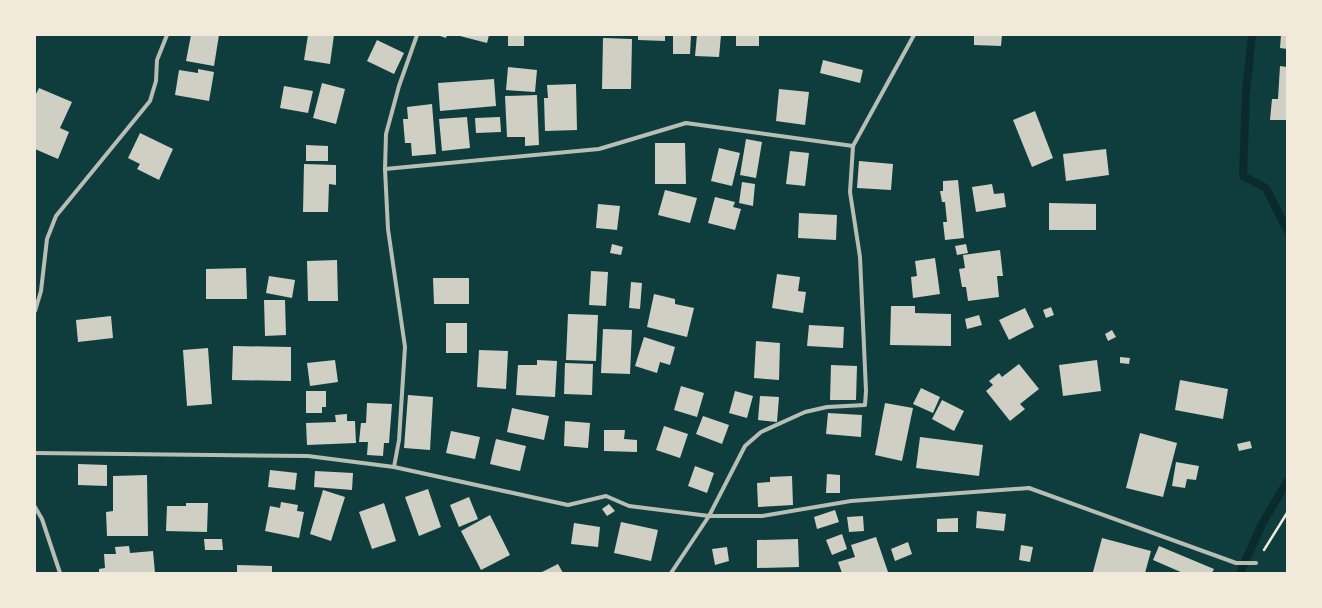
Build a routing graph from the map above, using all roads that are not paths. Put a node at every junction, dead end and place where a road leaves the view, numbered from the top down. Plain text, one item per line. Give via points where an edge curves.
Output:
1 (167, 35) edge
2 (417, 35) edge
3 (914, 35) edge
4 (853, 146) junction
5 (385, 169) junction
6 (35, 311) edge
7 (35, 453) edge
8 (394, 467) junction
9 (35, 507) edge
10 (708, 516) junction
11 (1256, 563) road end
12 (60, 573) edge
13 (671, 573) edge

1 - 6 street via 157,60 156,81 150,101 56,216 47,239 41,291
2 - 5 street via 386,134
3 - 4 street
4 - 5 street via 686,123 599,149
4 - 10 street via 850,192 860,257 866,390 864,405 827,407 805,412 761,432 745,446
5 - 8 street via 388,229 406,347 399,440
7 - 8 street via 308,456
8 - 10 street via 568,505 606,496 629,506
9 - 12 street
10 - 11 street via 762,516 851,500 1029,488 1236,563
10 - 13 street

